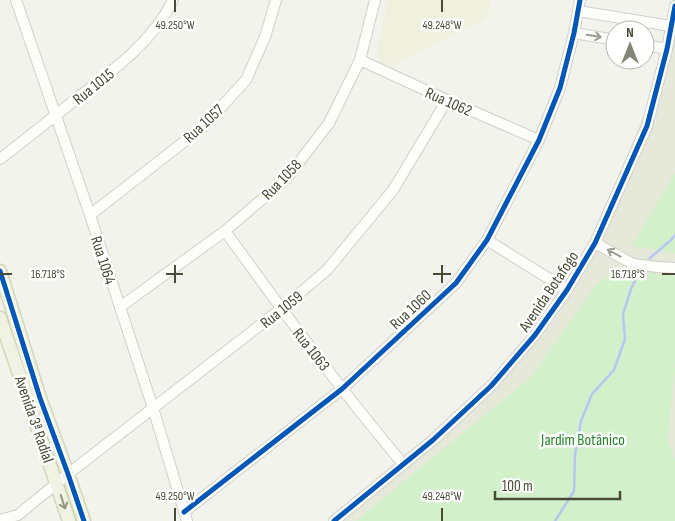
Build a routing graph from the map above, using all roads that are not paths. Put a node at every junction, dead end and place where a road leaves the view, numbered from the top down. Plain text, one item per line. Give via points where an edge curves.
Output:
1 (16, 0) edge
2 (173, 0) edge
3 (276, 0) edge
4 (375, 0) edge
5 (580, 0) edge
6 (675, 6) edge
7 (578, 11) junction
8 (671, 26) junction
9 (574, 33) junction
10 (605, 38) edge
11 (655, 47) edge
12 (667, 49) junction
13 (360, 60) junction
14 (447, 100) junction
15 (55, 116) junction
16 (539, 140) junction
17 (0, 159) edge
18 (90, 215) junction
19 (224, 232) junction
20 (487, 240) junction
21 (595, 243) junction
22 (675, 268) edge
23 (0, 271) edge
24 (567, 290) junction
25 (120, 307) junction
26 (0, 308) edge
27 (281, 310) junction
28 (0, 318) edge
29 (342, 389) junction
30 (40, 398) junction
31 (152, 408) junction
32 (403, 464) junction
33 (68, 474) junction
34 (56, 483) junction
35 (185, 516) edge
36 (15, 518) edge
37 (0, 520) edge
38 (69, 521) edge
39 (84, 521) edge
40 (334, 521) edge

1 - 15 street, Rua 1064
2 - 15 street, Rua 1015 via 136,50
3 - 18 street, Rua 1057 via 266,37 246,80 203,127
4 - 13 street, Rua 1058
5 - 7 street, Rua 1060
6 - 8 street, Avenida Botafogo
7 - 8 street
7 - 9 street, Rua 1060
8 - 12 street, Avenida Botafogo
9 -> 10 street
9 - 16 street, Rua 1060 via 560,88
11 - 12 street
12 - 21 street, Avenida Botafogo via 648,126
13 - 14 street, Rua 1062
13 - 19 street, Rua 1058 via 329,123 287,178
14 - 16 street, Rua 1062
14 - 27 street, Rua 1059 via 392,190 327,270
15 - 17 street, Rua 1015
15 - 18 street, Rua 1064
16 - 20 street, Rua 1060
18 - 25 street, Rua 1064
19 - 25 street, Rua 1058
19 - 27 street, Rua 1063
20 - 24 street
20 - 29 street, Rua 1060 via 456,283
22 -> 21 street via 633,264
21 - 24 street, Avenida Botafogo
23 - 30 main road, Avenida 3ª Radial
24 - 32 street, Avenida Botafogo via 535,335 491,386
25 - 31 street, Rua 1064
26 - 30 main road via 6,311 30,381
27 - 29 street, Rua 1063
27 - 31 street, Rua 1059
28 - 34 main road, Avenida 3ª Radial
29 - 32 street, Rua 1063
29 - 35 street, Rua 1060
30 - 33 main road, Avenida 3ª Radial
31 - 33 street, Rua 1059
31 - 35 street, Rua 1064
32 - 40 street, Avenida Botafogo
33 - 34 street, Rua 1059
33 - 39 main road, Avenida 3ª Radial
34 - 36 street, Rua 1059
34 -> 38 main road, Avenida 3ª Radial
36 - 37 street

